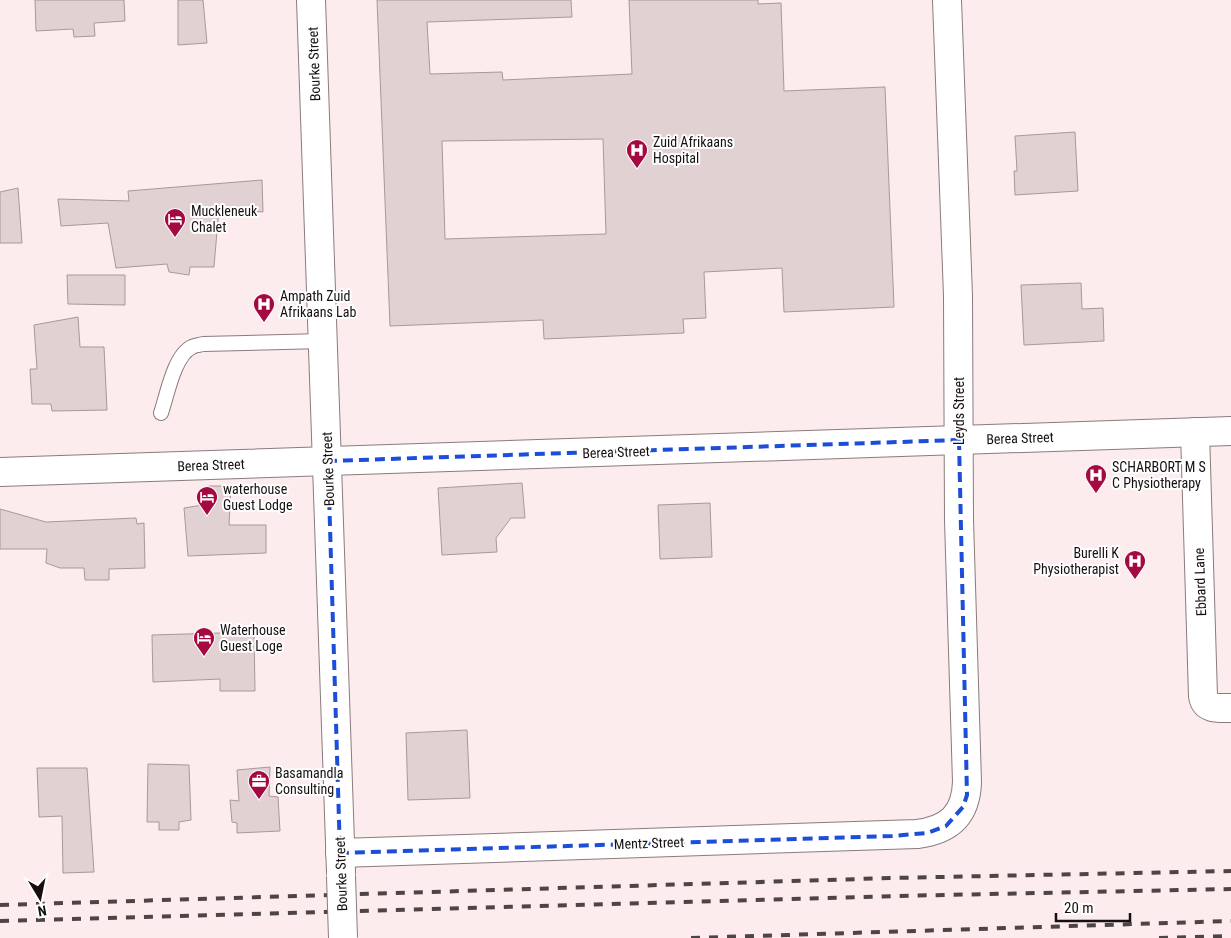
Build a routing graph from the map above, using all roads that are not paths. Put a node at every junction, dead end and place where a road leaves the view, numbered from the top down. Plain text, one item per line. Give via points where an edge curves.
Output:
1 (311, 0) edge
2 (947, 0) edge
3 (323, 341) junction
4 (161, 413) dead end
5 (1231, 431) edge
6 (1195, 432) junction
7 (959, 440) junction
8 (328, 462) junction
9 (0, 472) edge
10 (1231, 708) edge
11 (954, 819) joint
12 (340, 865) junction
13 (343, 938) edge

1 - 3 street, Bourke Street
2 - 7 street, Leyds Street via 958,296
3 - 4 lane via 191,347 176,365
3 - 8 street, Bourke Street
5 - 6 street, Berea Street
6 - 7 street, Berea Street
6 - 10 street, Ebbard Lane via 1203,696 1208,706
7 - 8 street, Berea Street
7 - 11 street, Leyds Street via 967,782 966,800
8 - 9 street, Berea Street
8 - 12 street, Bourke Street
11 - 12 street, Mentz Street via 933,832 892,836
12 - 13 street, Bourke Street, bridge

